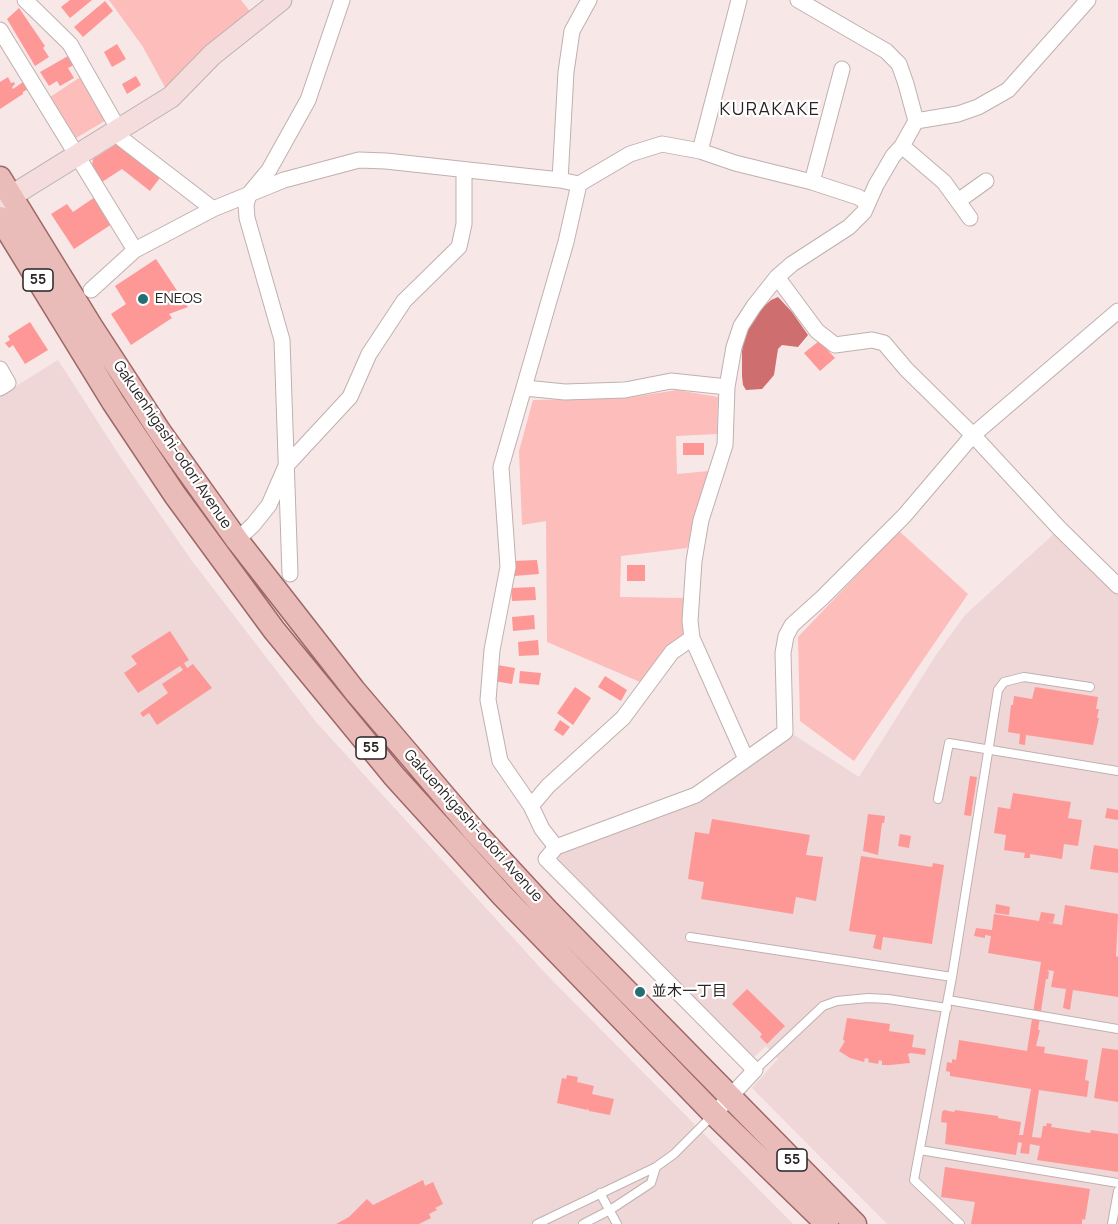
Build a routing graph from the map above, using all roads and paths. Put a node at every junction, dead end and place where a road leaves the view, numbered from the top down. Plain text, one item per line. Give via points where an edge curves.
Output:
1 (25, 0) edge
2 (281, 0) edge
3 (342, 0) edge
4 (589, 0) edge
5 (739, 0) edge
6 (798, 0) edge
7 (1088, 0) edge
8 (0, 30) edge
9 (842, 69) dead end
10 (916, 121) junction
11 (118, 130) junction
12 (902, 146) junction
13 (700, 151) junction
14 (77, 156) junction
15 (464, 170) junction
16 (560, 180) junction
17 (986, 181) dead end
18 (812, 182) junction
19 (579, 184) junction
20 (4, 193) edge
21 (249, 194) junction
22 (958, 201) junction
23 (868, 203) junction
24 (213, 209) junction
25 (0, 218) edge
26 (970, 218) dead end
27 (135, 250) junction
28 (777, 277) junction
29 (91, 290) dead end
30 (1118, 311) edge
31 (0, 369) edge
32 (727, 387) junction
33 (0, 388) edge
34 (525, 388) junction
35 (973, 435) junction
36 (286, 466) junction
37 (237, 540) junction
38 (290, 574) dead end
39 (1118, 586) edge
40 (692, 638) junction
41 (1090, 687) dead end
42 (989, 750) junction
43 (747, 759) junction
44 (1118, 771) edge
45 (938, 799) dead end
46 (531, 806) junction
47 (556, 847) junction
48 (690, 937) dead end
49 (952, 977) junction
50 (947, 1004) junction
51 (1118, 1029) edge
52 (755, 1070) junction
53 (729, 1097) junction
54 (714, 1114) junction
55 (920, 1150) junction
56 (656, 1167) junction
57 (1118, 1184) edge
58 (1118, 1191) edge
59 (600, 1193) junction
60 (609, 1210) junction
61 (537, 1224) edge
62 (583, 1224) edge
63 (616, 1224) edge
64 (827, 1224) edge
65 (855, 1224) edge
66 (960, 1224) edge
67 (1112, 1224) edge

1 - 11 street via 70,44
2 - 11 street via 213,55 171,97
3 - 21 street via 308,99 270,170
4 - 16 street via 570,41
5 - 13 street
6 - 10 street via 886,51 899,64
7 - 10 street via 1008,90 958,114
8 - 14 street
9 - 18 street
10 - 12 street
11 - 14 street
11 - 24 street via 122,139
12 - 22 street via 944,182
12 - 23 street
13 - 18 street
13 - 19 street via 662,144 630,154
14 - 20 street
14 - 27 street
15 - 16 street
15 - 21 street via 359,160 284,180
15 - 36 street via 464,224 459,247 404,301 369,354 350,397
16 - 19 street
17 - 22 street
18 - 23 street
19 - 34 street
20 - 37 main road, Gakuenhigashi-odori Avenue / 55 via 160,432
21 - 24 street
21 - 36 street via 247,218 282,340
22 - 26 street
23 - 28 street via 849,227
24 - 27 street
25 - 54 main road, Gakuenhigashi-odori Avenue / 55 via 119,412 274,630 458,848
27 - 29 street
28 - 32 street via 741,327
28 - 35 street via 817,331 835,345 872,340 884,343
30 - 35 street
31 - 33 street via 8,383
32 - 34 street via 671,381 625,390 565,392
32 - 40 street via 725,445 700,520 694,561
34 - 46 street via 501,467 508,567 492,650 488,700 500,761
35 - 39 street
35 - 43 street via 904,516 792,626 783,653 785,732
36 - 37 street via 269,505
36 - 38 street
37 - 53 main road, Gakuenhigashi-odori Avenue / 55 via 354,690 475,831
40 - 43 street
40 - 46 street via 672,652 623,718
41 - 42 lane via 1024,677 1004,682 998,690
42 - 44 lane
42 - 45 lane via 949,743
42 - 49 lane
43 - 47 street via 696,795
46 - 47 street
47 - 52 street via 546,859
48 - 49 lane
49 - 50 lane
50 - 51 lane
50 - 52 lane via 868,998 837,1000 823,1006
50 - 55 lane
52 - 53 street
53 - 54 street
53 - 65 main road, Gakuenhigashi-odori Avenue / 55
54 - 56 lane
54 - 64 main road, Gakuenhigashi-odori Avenue / 55
55 - 57 lane
55 - 66 lane via 914,1180
56 - 59 lane
56 - 60 lane via 651,1183
58 - 67 lane
59 - 60 lane
59 - 61 lane
60 - 62 lane
60 - 63 lane

